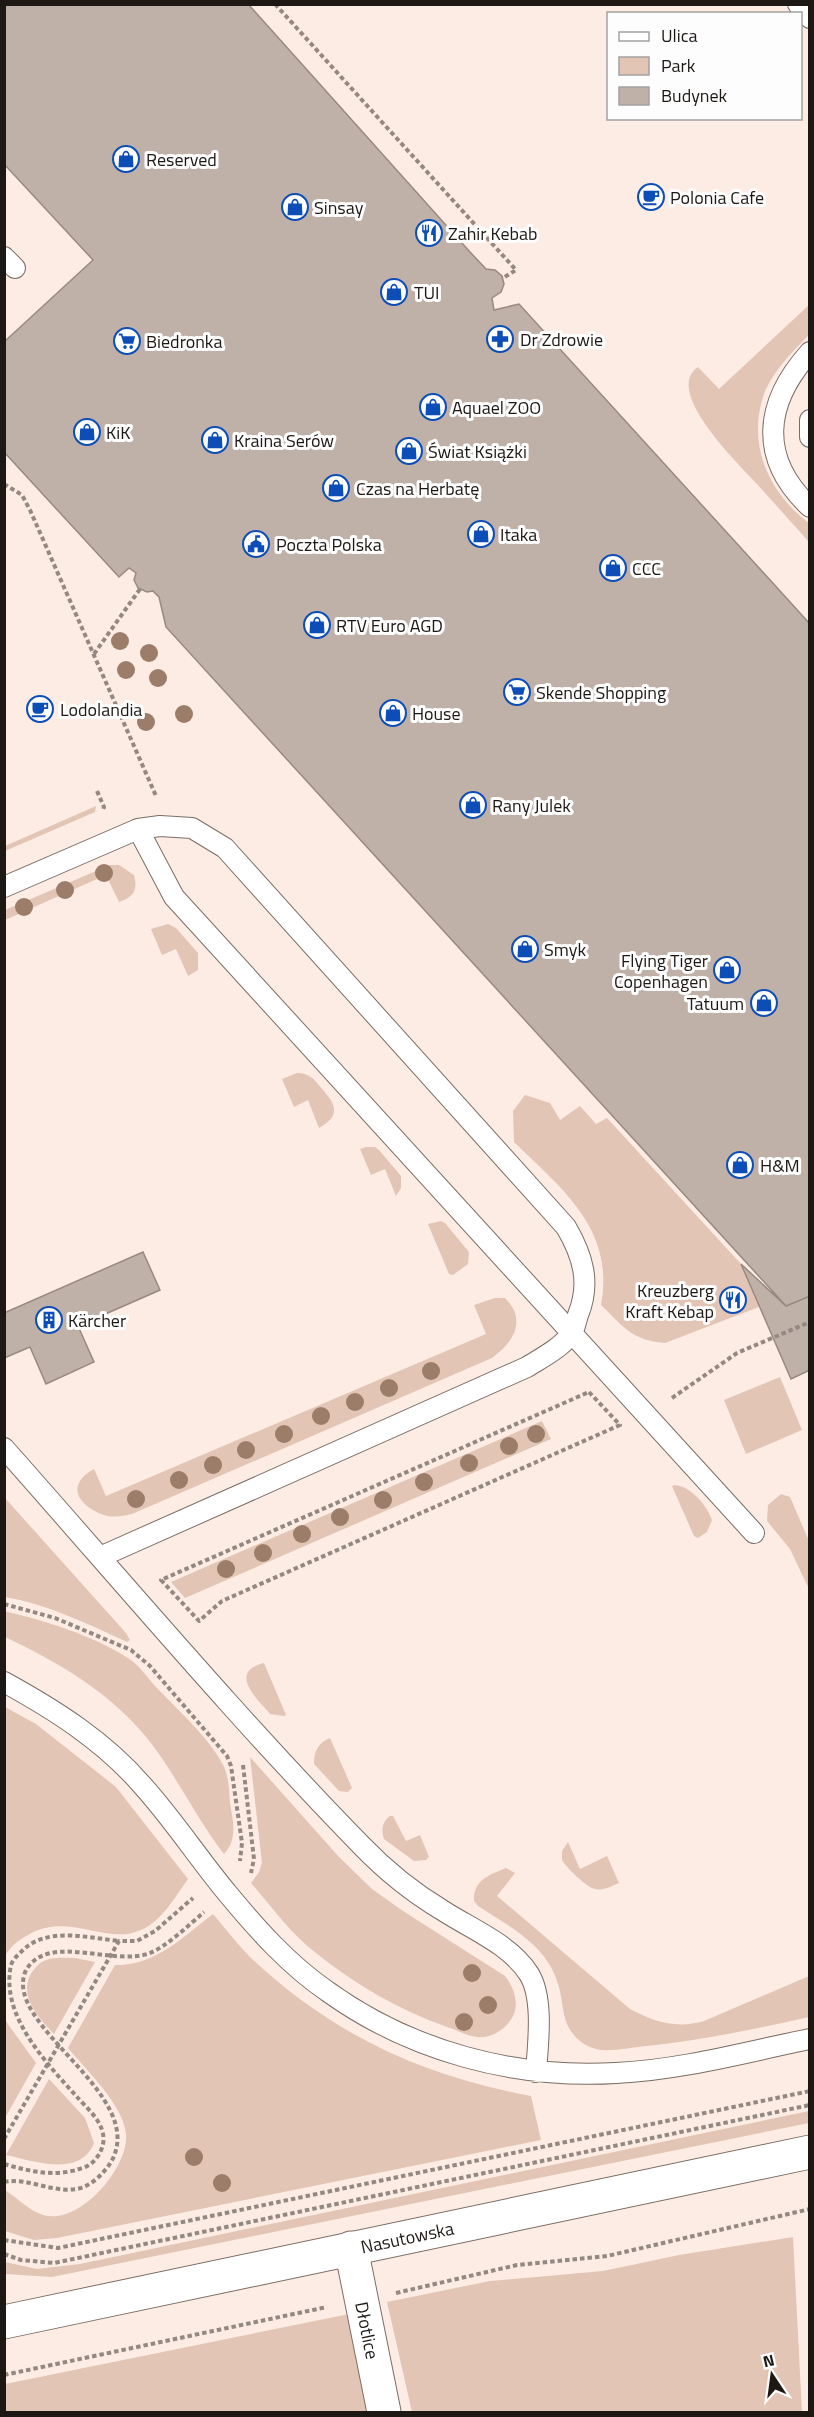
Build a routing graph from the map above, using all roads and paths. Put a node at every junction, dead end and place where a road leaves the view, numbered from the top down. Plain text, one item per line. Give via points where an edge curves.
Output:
1 (275, 4) edge
2 (798, 4) edge
3 (810, 18) edge
4 (503, 278) dead end
5 (810, 352) edge
6 (810, 420) edge
7 (810, 437) edge
8 (810, 507) edge
9 (140, 589) dead end
10 (94, 654) dead end
11 (138, 829) junction
12 (4, 887) edge
13 (810, 1322) edge
14 (572, 1332) junction
15 (669, 1400) dead end
16 (4, 1448) edge
17 (754, 1533) dead end
18 (100, 1557) junction
19 (4, 1604) edge
20 (199, 1621) joint
21 (4, 1682) edge
22 (242, 1759) dead end
23 (240, 1862) dead end
24 (227, 1893) junction
25 (197, 1894) dead end
26 (118, 1941) junction
27 (110, 1956) junction
28 (810, 2039) edge
29 (58, 2047) junction
30 (48, 2065) junction
31 (536, 2072) junction
32 (810, 2091) edge
33 (810, 2105) edge
34 (4, 2139) edge
35 (810, 2152) edge
36 (4, 2164) edge
37 (4, 2182) edge
38 (810, 2209) edge
39 (4, 2240) edge
40 (351, 2248) junction
41 (4, 2254) edge
42 (362, 2300) junction
43 (11, 2316) edge
44 (4, 2374) edge
45 (384, 2412) edge

1 - 4 path via 516,270
2 - 3 lane
5 - 8 lane via 780,395 773,417 777,462 793,492
6 - 7 lane
9 - 10 path
11 - 12 lane
11 - 14 lane via 174,897
11 - 14 lane via 192,828 225,848 566,1227 581,1257 586,1286
13 - 15 path via 737,1353
14 - 17 lane
14 - 18 lane via 527,1367
16 - 18 lane
18 - 31 lane via 269,1748 361,1845 421,1897 517,1958 530,1975 536,1992
19 - 23 path via 105,1638 131,1650 150,1666 227,1756 242,1842
20 - 20 path via 222,1601 620,1425 589,1392 161,1580
21 - 24 lane via 61,1715 112,1755 158,1803
22 - 24 path via 254,1859 250,1876
24 - 27 path via 151,1953 128,1958
24 - 31 lane via 307,1976 366,2016 456,2055
25 - 26 path via 155,1931 137,1941
26 - 27 path
26 - 30 path via 64,1935 45,1938 25,1947 12,1960 7,1980 16,2019
27 - 29 path
27 - 29 path via 59,1951 38,1957 25,1971 20,1990 30,2019
28 - 31 lane via 637,2071
29 - 30 path
29 - 37 path via 106,2106 119,2135 115,2155 104,2173 81,2187 54,2190 31,2183
30 - 34 path
30 - 36 path via 93,2114 104,2134 102,2151 88,2166 66,2173 46,2174
32 - 39 path via 58,2248
33 - 41 path via 54,2263
35 - 40 street, Nasutowska
38 - 42 path via 607,2256 517,2265
40 - 42 street, Dłotlice
40 - 43 street, Nasutowska
42 - 44 path
42 - 45 street, Dłotlice

